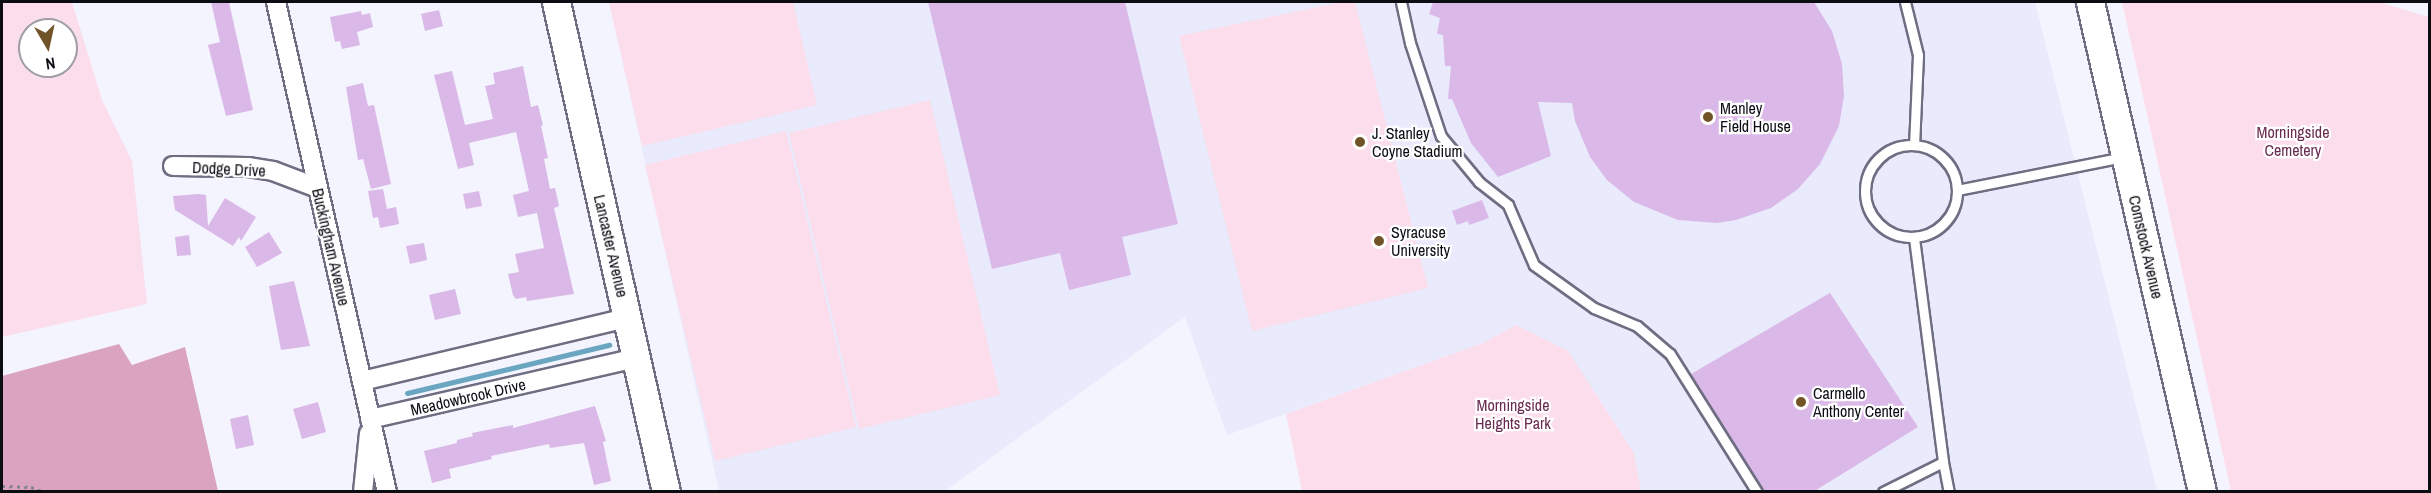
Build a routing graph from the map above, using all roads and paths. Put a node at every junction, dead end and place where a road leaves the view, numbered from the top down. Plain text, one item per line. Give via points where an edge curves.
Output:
1 (276, 2) edge
2 (556, 2) edge
3 (1401, 2) edge
4 (1905, 2) edge
5 (2090, 2) edge
6 (1914, 145) junction
7 (2125, 156) junction
8 (172, 166) dead end
9 (318, 188) junction
10 (1958, 190) junction
11 (1914, 238) junction
12 (627, 318) junction
13 (636, 358) junction
14 (362, 381) junction
15 (370, 419) junction
16 (1943, 462) junction
17 (2, 486) edge
18 (44, 492) edge
19 (363, 492) edge
20 (387, 492) edge
21 (666, 492) edge
22 (1757, 492) edge
23 (1883, 492) edge
24 (1949, 492) edge
25 (2202, 492) edge

1 - 9 street, Buckingham Avenue
2 - 12 street, Lancaster Avenue
3 - 22 lane via 1410,44 1441,136 1479,182 1509,205 1534,265 1594,308 1637,326 1670,354
4 - 6 lane via 1918,55
5 - 7 street, Comstock Avenue
6 - 10 lane via 1940,155 1951,167
6 - 11 lane via 1887,151 1873,164 1863,190 1873,220 1885,231
7 - 10 lane
7 - 25 street, Comstock Avenue
8 - 9 street, Dodge Drive via 248,167 273,171
9 - 14 street, Buckingham Avenue
10 - 11 lane via 1949,219 1937,230
11 - 16 lane
12 - 13 street, Lancaster Avenue
12 - 14 street
13 - 15 street, Meadowbrook Drive
13 - 21 street, Lancaster Avenue
14 - 15 street, Buckingham Avenue
15 - 19 street
15 - 20 street, Buckingham Avenue
16 - 23 lane
16 - 24 lane
17 - 18 path via 31,487

